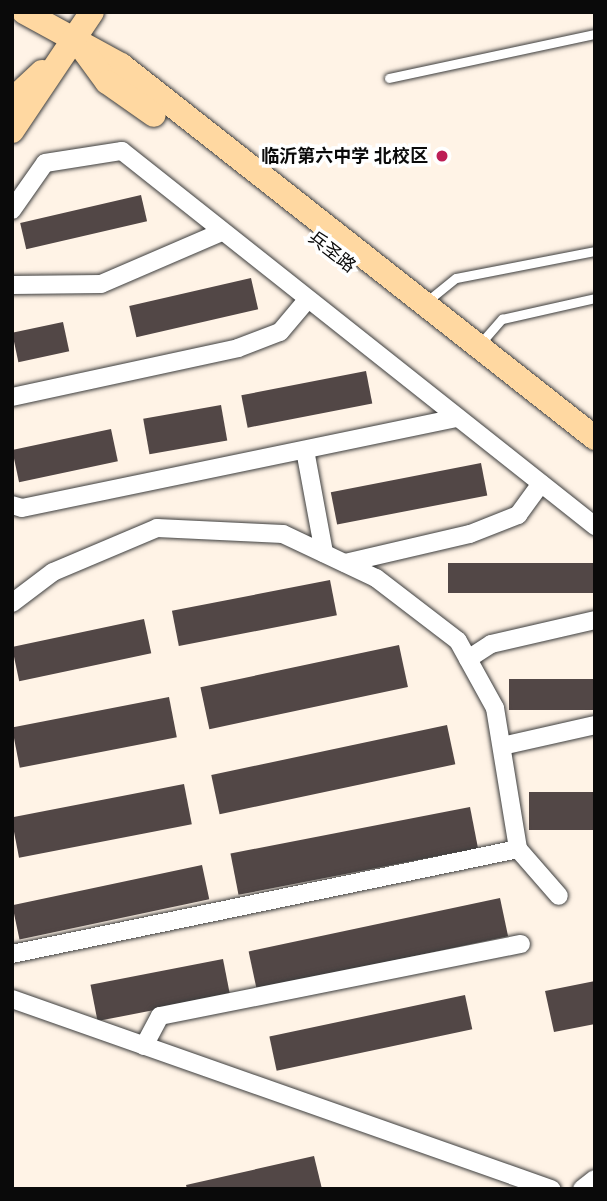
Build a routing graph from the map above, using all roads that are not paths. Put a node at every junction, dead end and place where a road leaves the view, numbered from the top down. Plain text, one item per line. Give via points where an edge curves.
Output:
1 (24, 12) edge
2 (47, 12) edge
3 (92, 12) edge
4 (111, 12) edge
5 (595, 34) edge
6 (76, 41) junction
7 (389, 78) dead end
8 (12, 100) edge
9 (12, 131) edge
10 (12, 210) edge
11 (222, 232) junction
12 (595, 251) edge
13 (12, 285) edge
14 (595, 298) edge
15 (307, 300) junction
16 (424, 304) junction
17 (478, 346) junction
18 (12, 397) edge
19 (458, 418) junction
20 (595, 438) edge
21 (305, 450) junction
22 (595, 458) edge
23 (541, 483) junction
24 (12, 505) edge
25 (595, 526) edge
26 (324, 553) junction
27 (345, 563) junction
28 (12, 603) edge
29 (595, 620) edge
30 (468, 659) junction
31 (595, 725) edge
32 (502, 746) junction
33 (518, 849) junction
34 (559, 896) dead end
35 (522, 944) dead end
36 (12, 954) edge
37 (12, 999) edge
38 (144, 1046) junction
39 (595, 1180) edge
40 (551, 1189) edge
41 (582, 1189) edge

1 - 6 main road, 兵圣路
2 - 6 main road, 兵圣路
3 - 6 main road
4 - 6 main road
5 - 7 lane
6 - 8 main road
6 - 9 main road
6 - 16 main road, 兵圣路 via 121,65
6 - 22 main road, 兵圣路 via 107,82
10 - 11 street via 45,163 122,151
11 - 13 street via 101,284
11 - 15 street
12 - 16 lane via 456,278
14 - 17 lane via 502,319
15 - 18 street via 280,332 238,348
15 - 19 street
16 - 17 main road, 兵圣路
17 - 20 main road, 兵圣路
19 - 21 street
19 - 23 street
21 - 24 street via 22,508
21 - 26 street
23 - 25 street
23 - 27 street via 518,515 470,534
26 - 27 street
26 - 28 street via 283,534 157,528 53,572
27 - 30 street via 376,578 458,641
29 - 30 street via 491,644
30 - 32 street via 495,708
31 - 32 street
32 - 33 street
33 - 34 street
33 - 36 street
35 - 38 street via 160,1016
37 - 38 street
38 - 40 street
39 - 41 street

